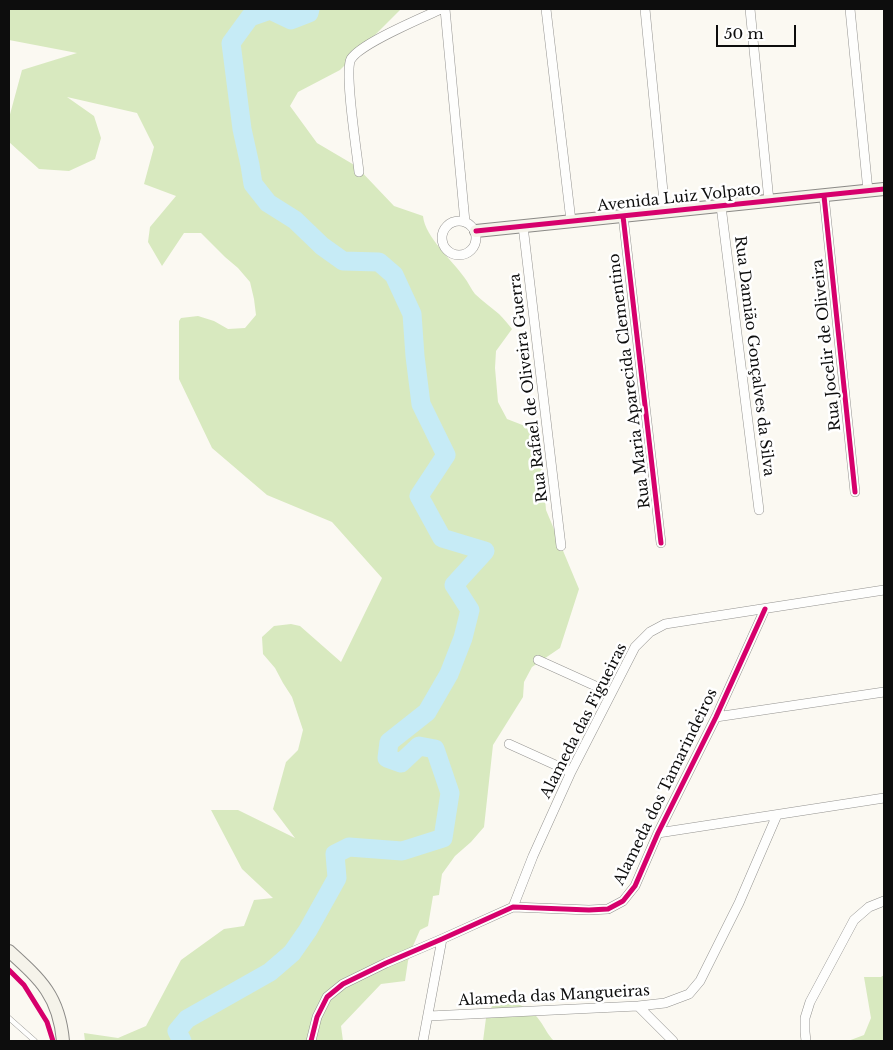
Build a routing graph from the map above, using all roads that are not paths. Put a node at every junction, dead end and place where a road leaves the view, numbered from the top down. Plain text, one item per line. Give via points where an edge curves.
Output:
1 (441, 9) edge
2 (445, 9) edge
3 (546, 9) edge
4 (645, 9) edge
5 (750, 9) edge
6 (850, 9) edge
7 (359, 172) dead end
8 (884, 189) edge
9 (868, 191) junction
10 (824, 196) junction
11 (769, 201) junction
12 (721, 206) junction
13 (665, 212) junction
14 (623, 216) junction
15 (571, 221) junction
16 (465, 222) junction
17 (523, 226) junction
18 (476, 231) junction
19 (856, 492) dead end
20 (759, 510) dead end
21 (661, 543) dead end
22 (562, 546) dead end
23 (884, 590) edge
24 (764, 609) junction
25 (538, 660) dead end
26 (884, 692) edge
27 (611, 693) junction
28 (716, 717) junction
29 (508, 744) dead end
30 (571, 772) junction
31 (884, 798) edge
32 (777, 815) junction
33 (658, 834) junction
34 (884, 901) edge
35 (513, 907) junction
36 (442, 940) junction
37 (9, 950) edge
38 (638, 1006) junction
39 (428, 1016) junction
40 (9, 1018) edge
41 (35, 1041) edge
42 (63, 1041) edge
43 (311, 1041) edge
44 (423, 1041) edge
45 (673, 1041) edge
46 (806, 1041) edge

1 - 7 street via 377,40 351,59 349,87
2 - 16 street
3 - 15 street
4 - 13 street
5 - 11 street
6 - 9 street
8 - 9 street, Avenida Luiz Volpato
9 - 10 street, Avenida Luiz Volpato
10 - 11 street, Avenida Luiz Volpato
10 - 19 street, Rua Jocelir de Oliveira
11 - 12 street, Avenida Luiz Volpato
12 - 13 street, Avenida Luiz Volpato
12 - 20 street, Rua Damião Gonçalves da Silva
13 - 14 street, Avenida Luiz Volpato
14 - 15 street, Avenida Luiz Volpato
14 - 21 street, Rua Maria Aparecida Clementino
15 - 17 street, Avenida Luiz Volpato
16 - 18 street
16 - 18 street via 452,222 446,226 442,238 447,250 453,254 466,254 475,245
17 - 18 street, Avenida Luiz Volpato
17 - 22 street, Rua Rafael de Oliveira Guerra
23 - 24 street, Alameda das Figueiras
24 - 27 street, Alameda das Figueiras via 665,624 650,632 635,647
24 - 28 street, Alameda dos Tamarindeiros
25 - 27 street
26 - 28 street
27 - 30 street, Alameda das Figueiras
28 - 33 street, Alameda dos Tamarindeiros
29 - 30 street
30 - 35 street, Alameda das Figueiras
31 - 32 street
32 - 33 street
32 - 38 street, Alameda das Mangueiras via 739,903 700,981 689,994 665,1003
33 - 35 street, Alameda dos Tamarindeiros via 635,886 623,901 608,909
34 - 46 street via 869,907 854,920 810,1002 805,1018
35 - 36 street
36 - 39 street
36 - 43 street via 343,984 327,997 317,1017
37 - 42 street via 44,985 60,1018
38 - 39 street, Alameda das Mangueiras
38 - 45 street
39 - 44 street
40 - 41 lane

